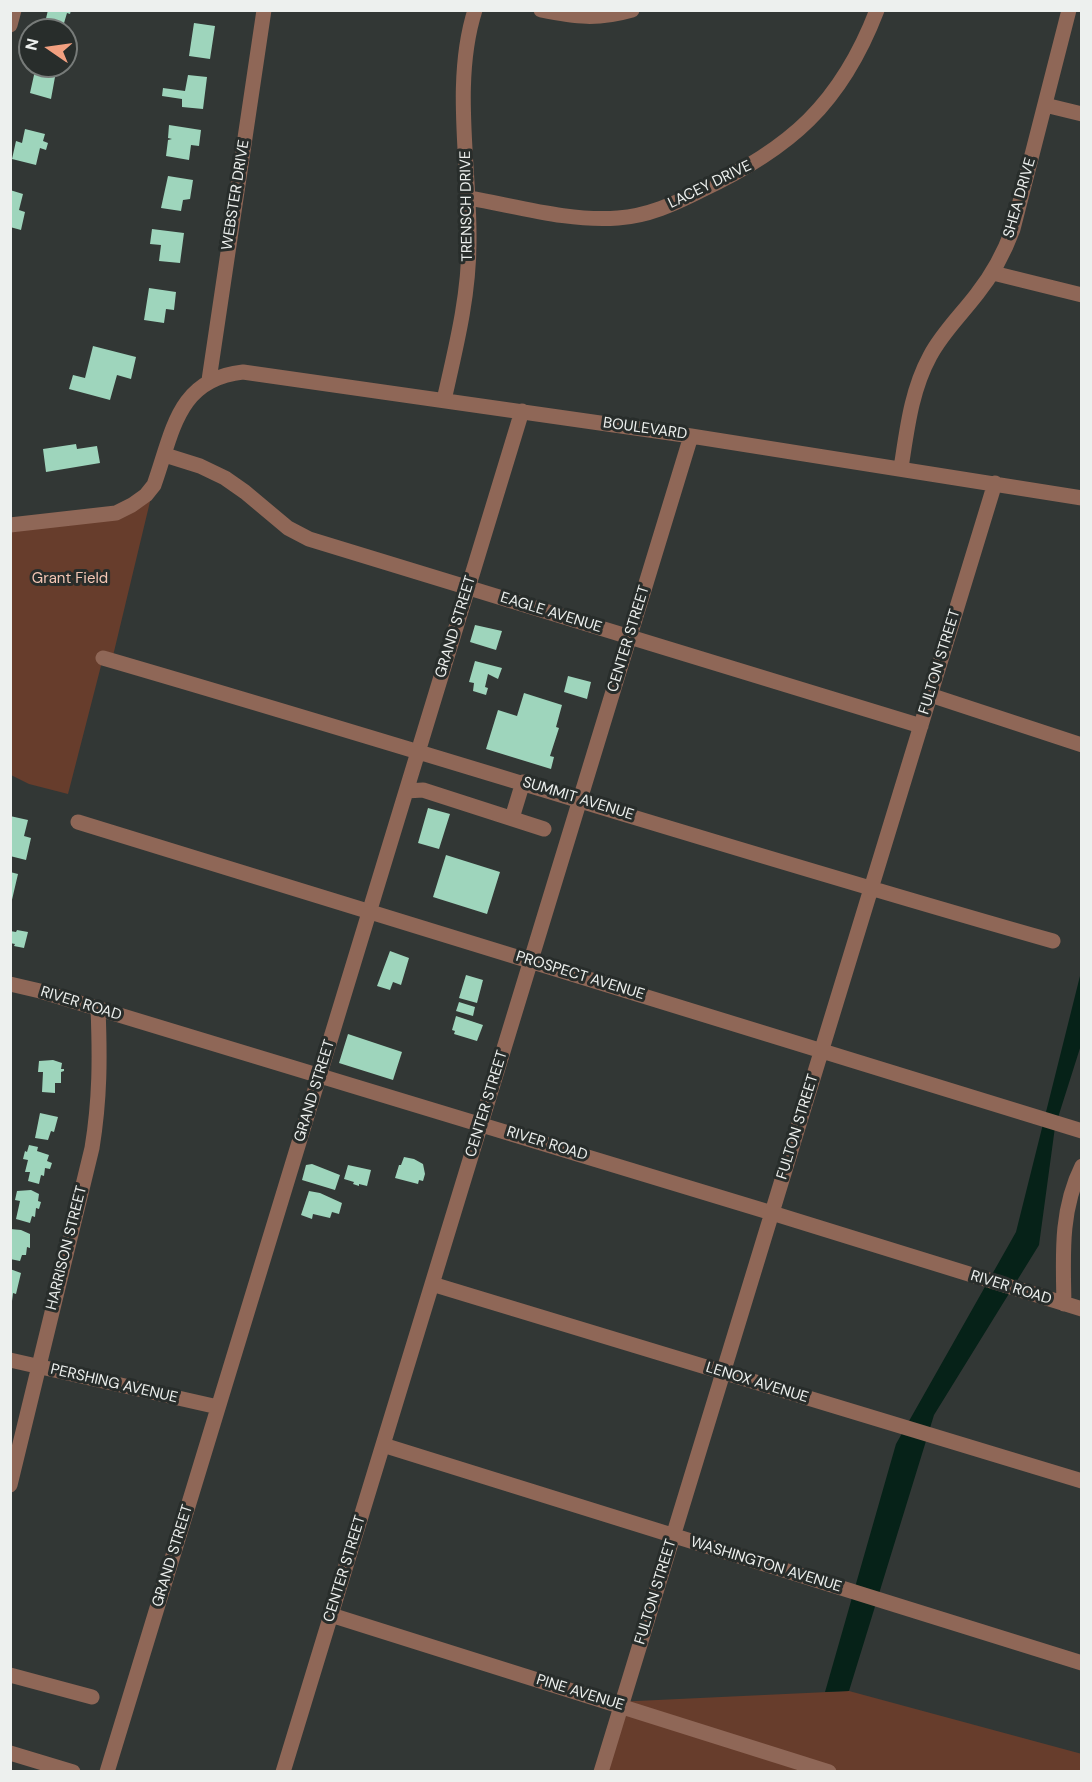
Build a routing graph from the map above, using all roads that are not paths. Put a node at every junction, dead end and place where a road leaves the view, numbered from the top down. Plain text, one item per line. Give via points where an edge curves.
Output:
1 (14, 10) edge
2 (264, 10) edge
3 (476, 10) edge
4 (542, 10) edge
5 (632, 10) edge
6 (877, 10) edge
7 (1069, 10) edge
8 (10, 25) edge
9 (1045, 105) junction
10 (1082, 114) edge
11 (469, 198) junction
12 (993, 273) junction
13 (1082, 295) edge
14 (209, 380) junction
15 (444, 400) junction
16 (522, 411) junction
17 (691, 436) junction
18 (165, 455) junction
19 (901, 468) junction
20 (995, 483) junction
21 (1082, 498) edge
22 (10, 525) edge
23 (468, 588) junction
24 (630, 637) junction
25 (103, 658) dead end
26 (930, 694) junction
27 (921, 726) junction
28 (1082, 745) edge
29 (419, 750) junction
30 (523, 782) junction
31 (406, 791) junction
32 (580, 800) junction
33 (512, 818) junction
34 (78, 822) dead end
35 (544, 829) dead end
36 (871, 889) junction
37 (369, 912) junction
38 (1053, 941) dead end
39 (530, 961) junction
40 (10, 984) edge
41 (98, 1008) junction
42 (822, 1050) junction
43 (320, 1076) junction
44 (481, 1124) junction
45 (1082, 1131) edge
46 (1082, 1166) edge
47 (772, 1213) junction
48 (432, 1284) junction
49 (1064, 1304) junction
50 (1082, 1309) edge
51 (10, 1360) edge
52 (39, 1366) junction
53 (723, 1372) junction
54 (218, 1407) junction
55 (382, 1445) junction
56 (1082, 1481) edge
57 (10, 1485) edge
58 (673, 1536) junction
59 (331, 1615) junction
60 (1082, 1663) edge
61 (10, 1675) edge
62 (92, 1697) dead end
63 (621, 1706) junction
64 (10, 1753) edge
65 (74, 1772) edge
66 (107, 1772) edge
67 (283, 1772) edge
68 (601, 1772) edge
69 (829, 1772) edge

1 - 8 street
2 - 14 street, WEBSTER DRIVE
3 - 11 street, TRENSCH DRIVE via 465,53 463,88
4 - 5 street via 590,18
6 - 11 street, LACEY DRIVE via 853,64 812,117 761,160 666,207 641,215 597,219
7 - 9 street, SHEA DRIVE
9 - 10 street
9 - 12 street, SHEA DRIVE via 1013,229
11 - 15 street, TRENSCH DRIVE via 465,307
12 - 13 street
12 - 19 street, SHEA DRIVE via 928,358 911,406
14 - 15 street, BOULEVARD via 243,372
14 - 18 street via 182,408
15 - 16 street, BOULEVARD
16 - 17 street, BOULEVARD
16 - 23 street, GRAND STREET
17 - 19 street, BOULEVARD
17 - 24 street, CENTER STREET
18 - 22 street via 150,490 116,513
18 - 23 street, EAGLE AVENUE via 225,478 288,528 309,538
19 - 20 street, BOULEVARD
20 - 21 street, BOULEVARD
20 - 26 street, FULTON STREET
23 - 24 street, EAGLE AVENUE
23 - 29 street, GRAND STREET
24 - 27 street, EAGLE AVENUE
24 - 32 street, CENTER STREET
25 - 29 street, SUMMIT AVENUE
26 - 27 street, FULTON STREET
26 - 28 street
27 - 36 street, FULTON STREET
29 - 30 street, SUMMIT AVENUE
29 - 31 street, GRAND STREET
30 - 32 street, SUMMIT AVENUE
30 - 33 street
31 - 33 street via 423,790
31 - 37 street, GRAND STREET
32 - 36 street, SUMMIT AVENUE
32 - 39 street, CENTER STREET
33 - 35 street
34 - 37 street, PROSPECT AVENUE
36 - 38 street, SUMMIT AVENUE
36 - 42 street, FULTON STREET
37 - 39 street, PROSPECT AVENUE
37 - 43 street, GRAND STREET
39 - 42 street, PROSPECT AVENUE
39 - 44 street, CENTER STREET
40 - 41 street, RIVER ROAD
41 - 43 street, RIVER ROAD
41 - 52 street, HARRISON STREET via 98,1111
42 - 45 street, PROSPECT AVENUE
42 - 47 street, FULTON STREET
43 - 44 street, RIVER ROAD
43 - 54 street, GRAND STREET
44 - 47 street, RIVER ROAD
44 - 48 street, CENTER STREET
46 - 49 street via 1073,1185 1063,1231
47 - 49 street, RIVER ROAD
47 - 53 street, FULTON STREET
48 - 53 street, LENOX AVENUE
48 - 55 street, CENTER STREET
49 - 50 street, RIVER ROAD
51 - 52 street, PERSHING AVENUE
52 - 54 street, PERSHING AVENUE
52 - 57 street, HARRISON STREET
53 - 56 street, LENOX AVENUE
53 - 58 street, FULTON STREET
54 - 66 street, GRAND STREET
55 - 58 street, WASHINGTON AVENUE
55 - 59 street, CENTER STREET
58 - 60 street, WASHINGTON AVENUE
58 - 63 street, FULTON STREET
59 - 63 street, PINE AVENUE
59 - 67 street, CENTER STREET
61 - 62 street
63 - 68 street, FULTON STREET
63 - 69 street, PINE AVENUE
64 - 65 street

